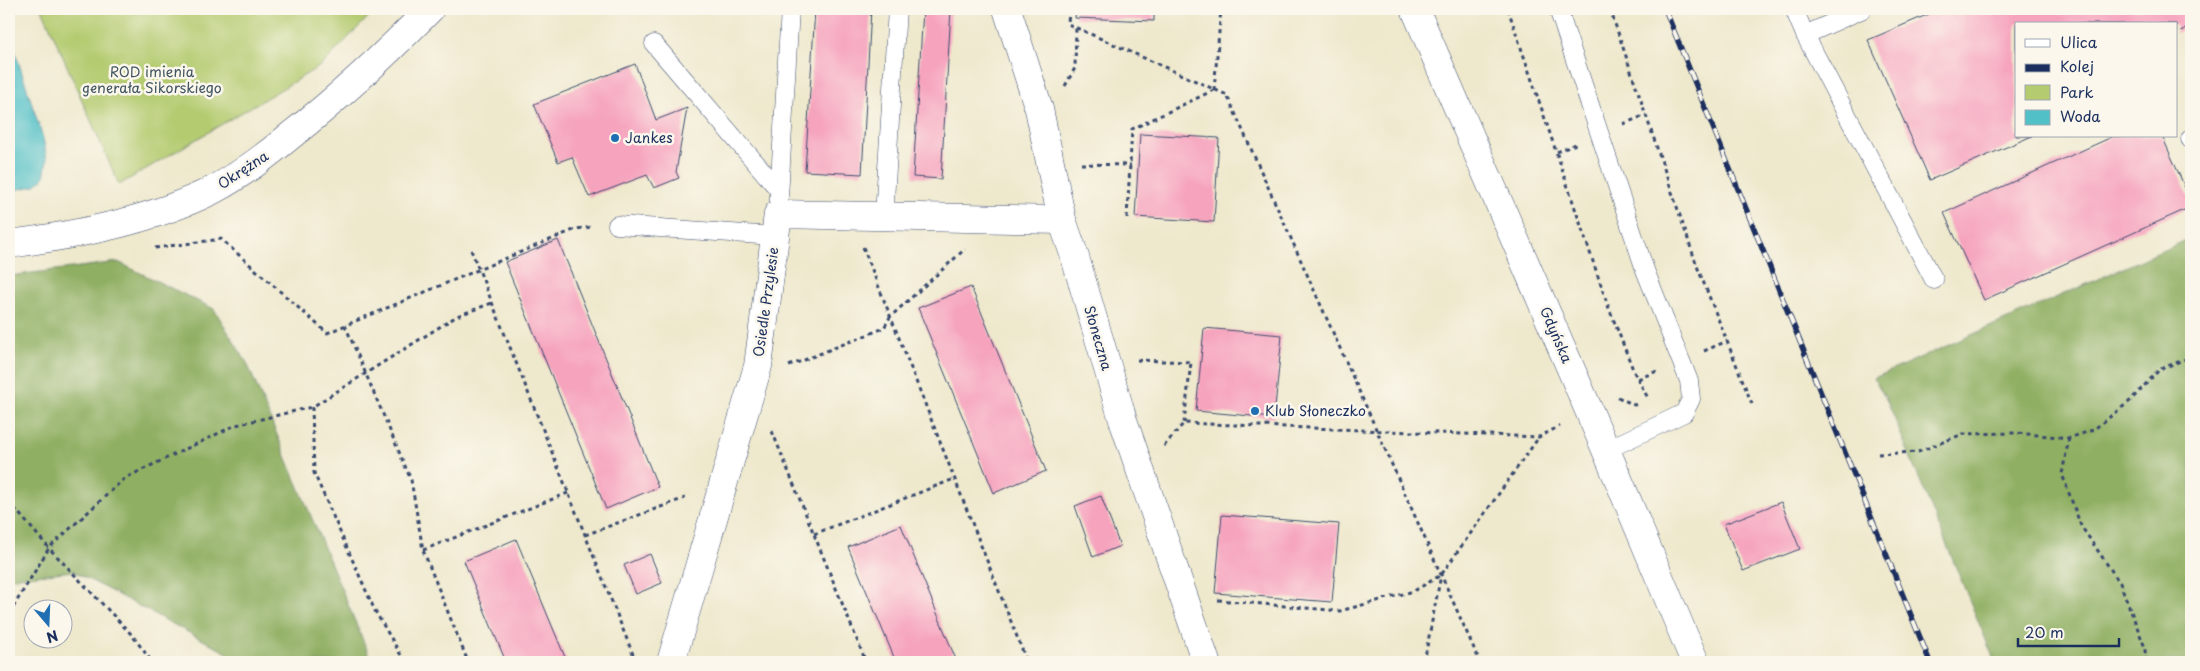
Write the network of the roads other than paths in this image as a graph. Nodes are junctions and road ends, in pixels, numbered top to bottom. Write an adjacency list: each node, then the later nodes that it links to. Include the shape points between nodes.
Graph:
1 (430, 9): 15 (street, Okrężna, via 331,104 249,168 213,190 170,208 104,227)
2 (790, 9): 11 (lane)
3 (897, 9): 12 (lane)
4 (1007, 9): 13 (street, Słoneczna, via 1040,109)
5 (1415, 9): 17 (street, Gdyńska)
6 (1558, 9): 17 (lane, via 1645,270 1689,381 1691,399 1684,413)
7 (1794, 9): 9 (lane)
8 (1863, 9): 9 (lane)
9 (1805, 35): 16 (lane)
10 (654, 44): 11 (lane)
11 (777, 213): 12 (street); 14 (lane); 18 (street, Osiedle Przylesie, via 758,366)
12 (872, 215): 13 (street)
13 (1062, 220): 19 (street, Słoneczna, via 1123,420)
14 (616, 225)
15 (9, 244)
16 (1934, 280)
17 (1606, 450): 20 (street, Gdyńska)
18 (671, 662)
19 (1206, 662)
20 (1695, 662)

